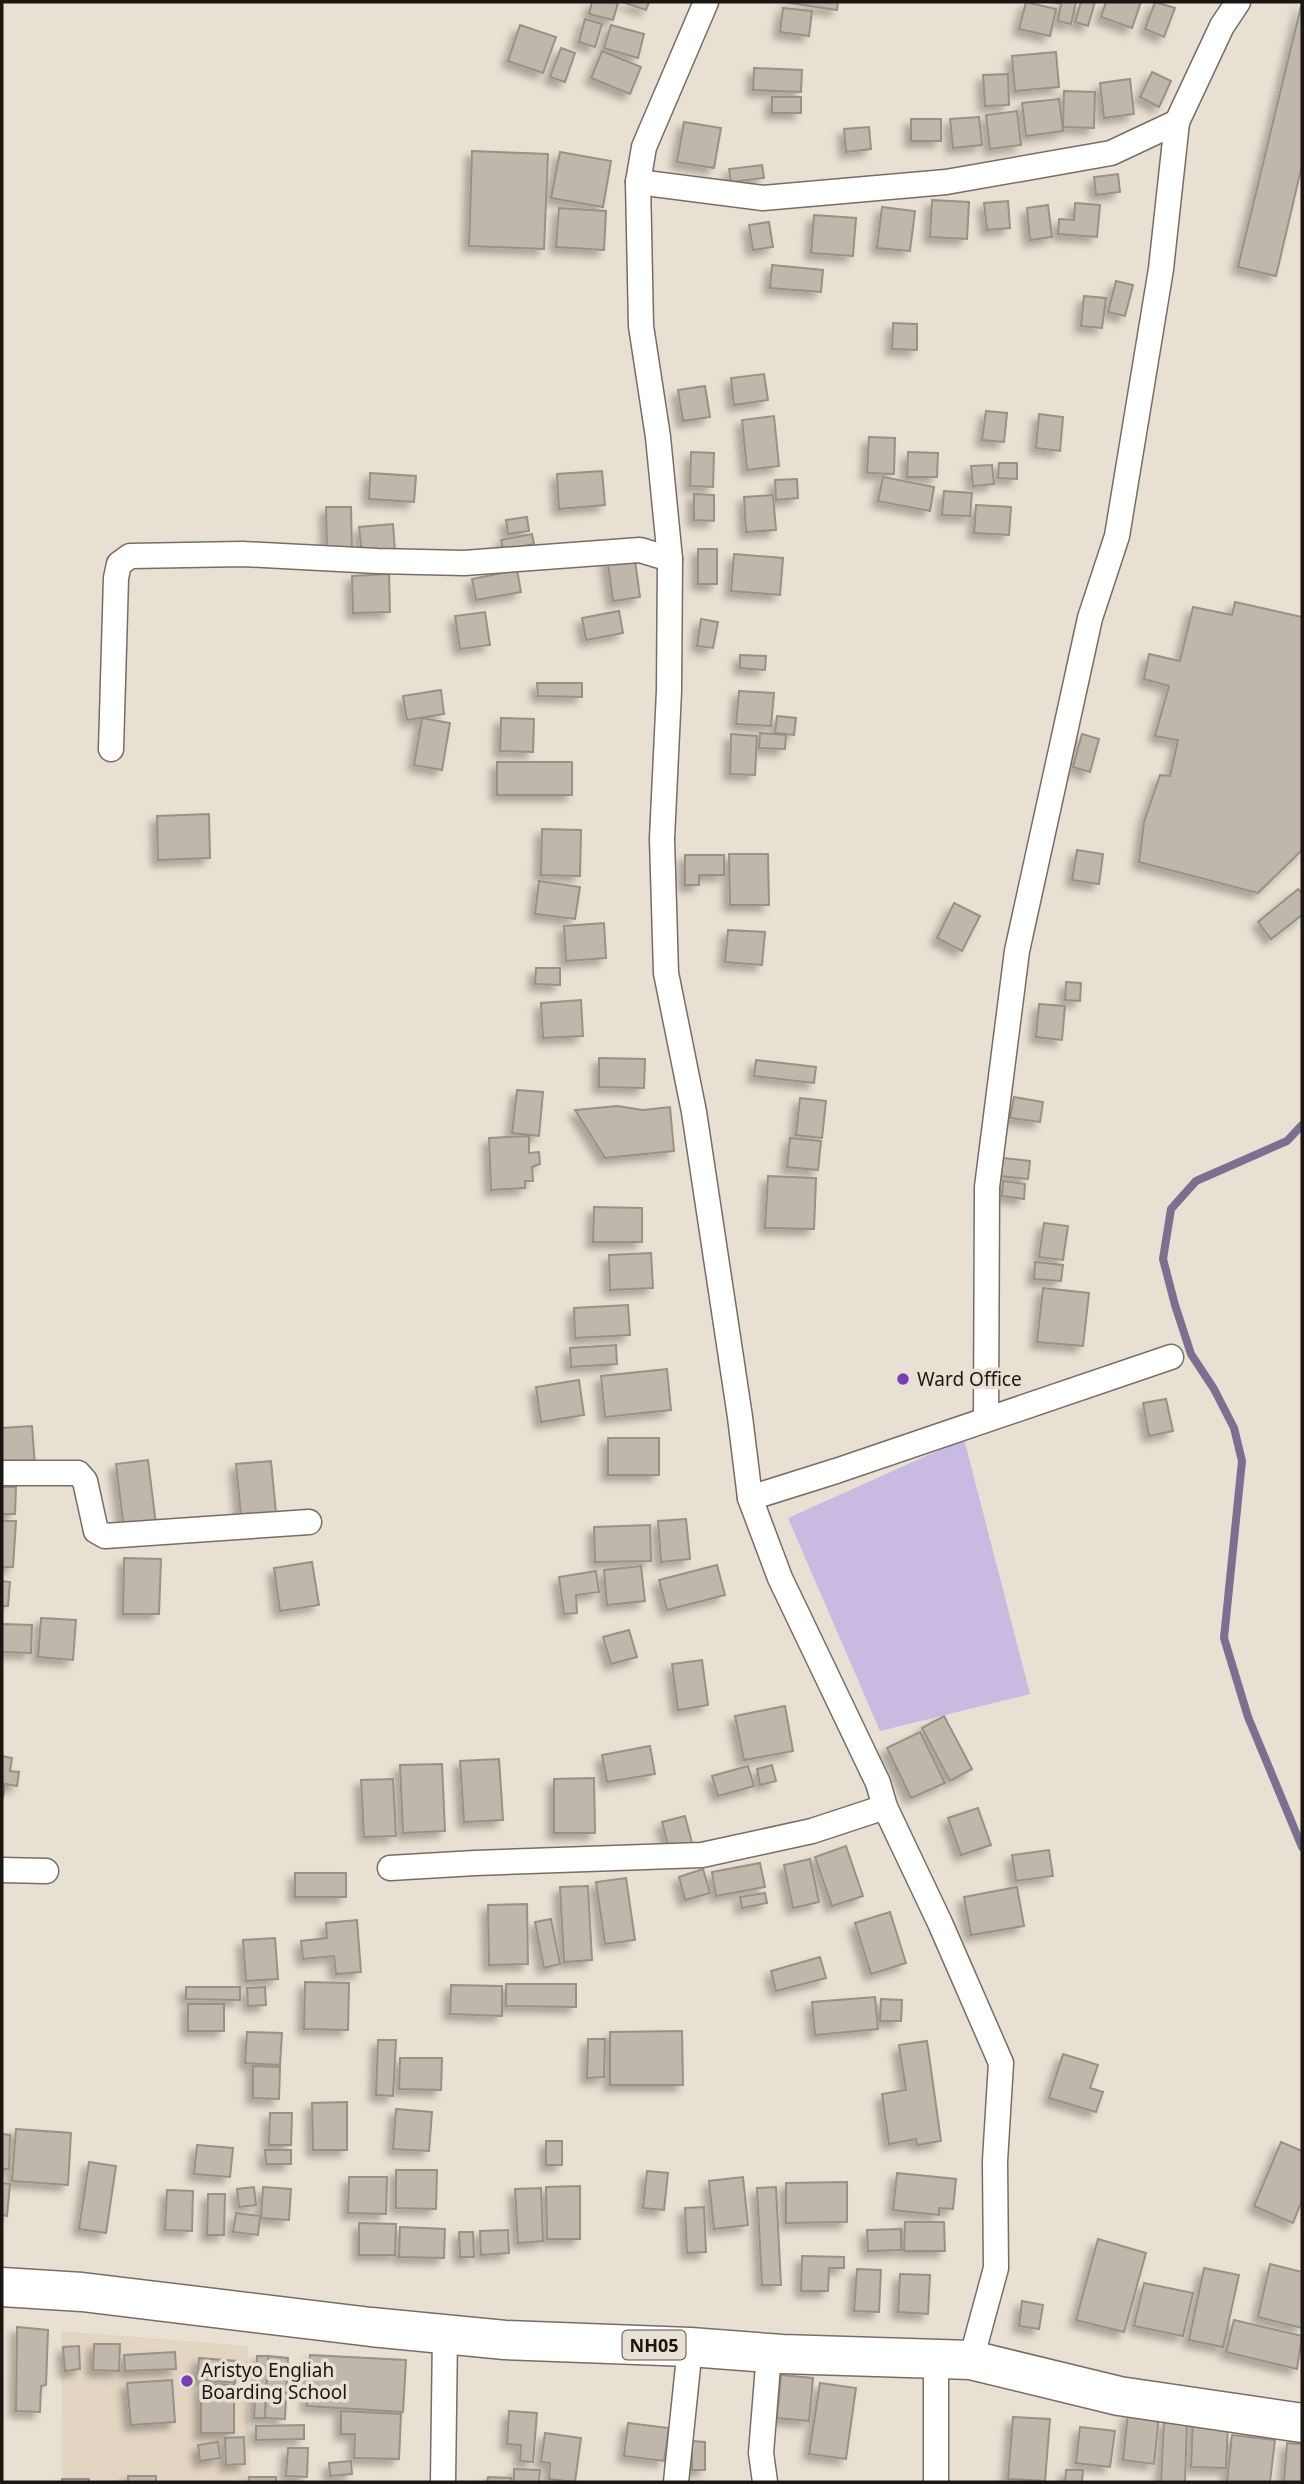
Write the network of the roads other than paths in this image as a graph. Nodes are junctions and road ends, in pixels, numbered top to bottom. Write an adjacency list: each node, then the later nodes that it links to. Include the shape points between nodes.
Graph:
1 (706, 2): 4 (street, via 644,146)
2 (1238, 2): 3 (street)
3 (1177, 122): 4 (street, via 1111,153 946,182 763,198); 8 (street, via 1161,269 1117,536 1090,618 1015,963 986,1187)
4 (638, 182): 5 (street, via 640,326)
5 (670, 559): 6 (street, via 640,550 464,563 243,554 130,556 119,564 116,578); 10 (street, via 662,839 667,973 694,1112)
6 (111, 749)
7 (1171, 1357): 8 (street)
8 (986, 1419): 10 (street)
9 (2, 1474): 11 (street, via 78,1473 85,1481 96,1531 105,1536)
10 (750, 1498): 12 (street, via 780,1578 878,1783)
11 (309, 1522)
12 (885, 1807): 13 (street, via 812,1831 702,1855); 20 (street, via 1001,2063 996,2268)
13 (390, 1868)
14 (2, 1870): 15 (street)
15 (46, 1871)
16 (2, 2287): 17 (main road, NH05)
17 (445, 2334): 18 (main road, NH05); 22 (street)
18 (690, 2347): 19 (main road, NH05); 23 (street)
19 (769, 2353): 20 (main road, NH05); 24 (street, via 761,2453)
20 (953, 2359): 21 (main road, NH05, via 1119,2396); 25 (street)
21 (1302, 2423)
22 (443, 2482)
23 (676, 2482)
24 (765, 2482)
25 (936, 2482)

